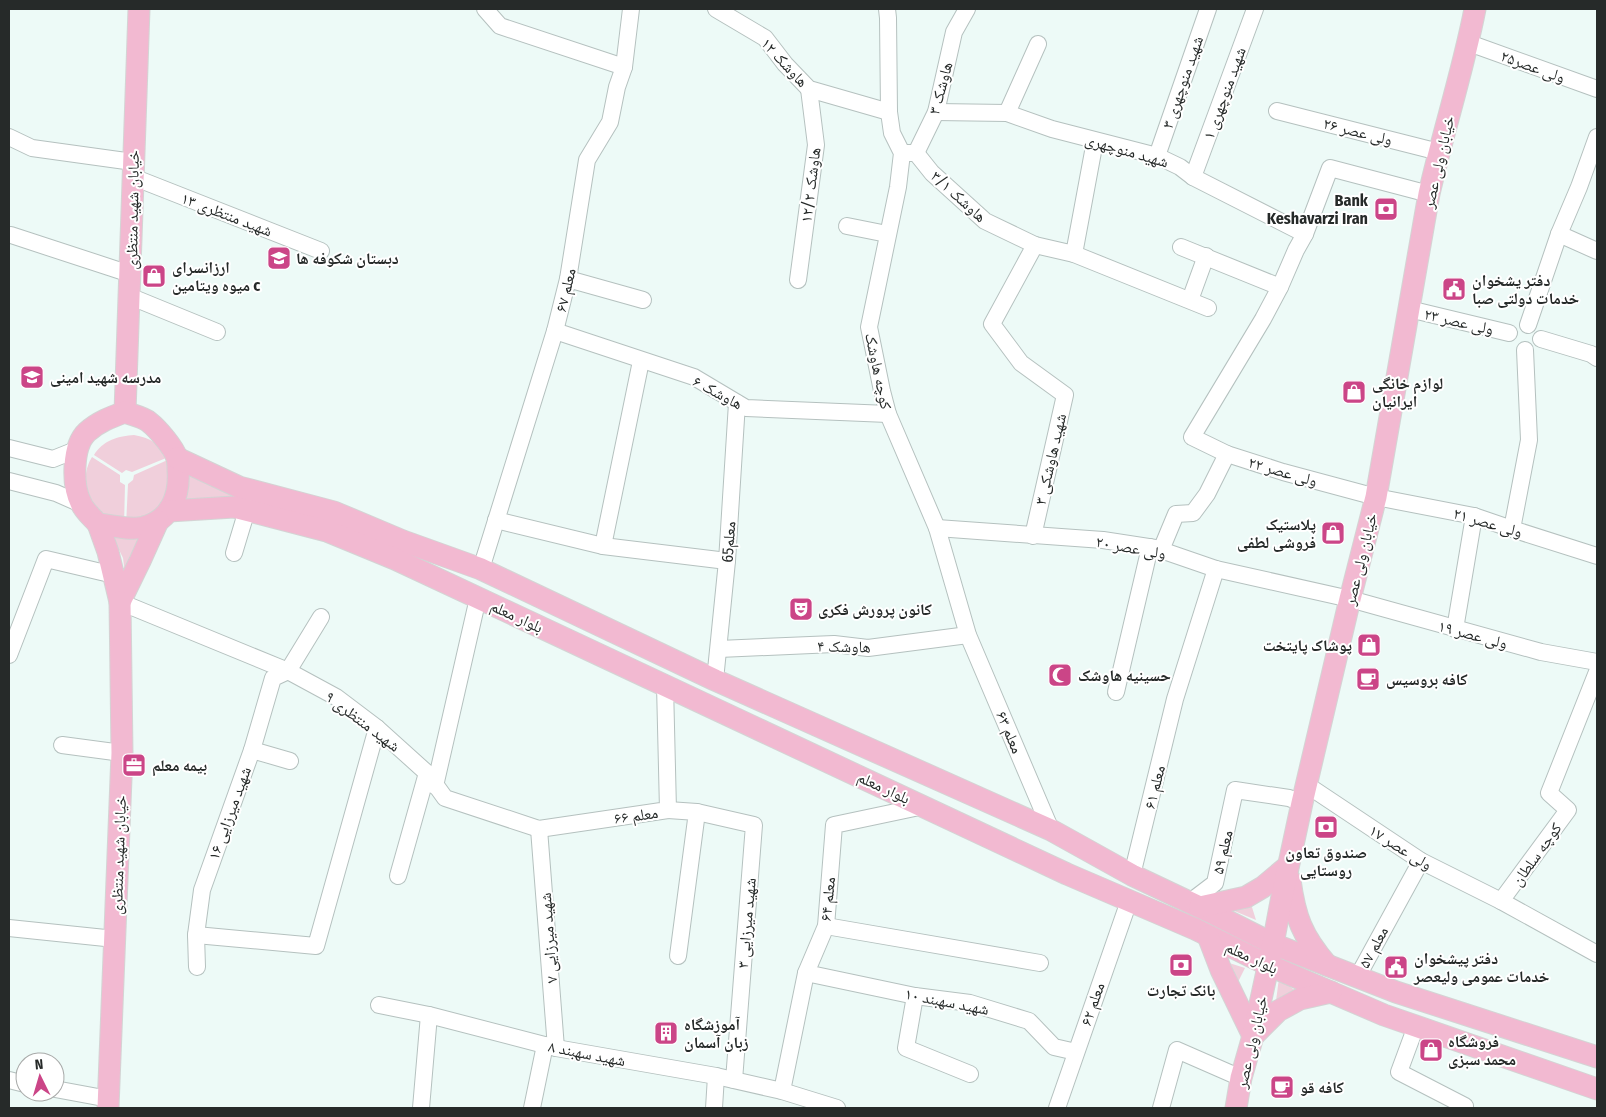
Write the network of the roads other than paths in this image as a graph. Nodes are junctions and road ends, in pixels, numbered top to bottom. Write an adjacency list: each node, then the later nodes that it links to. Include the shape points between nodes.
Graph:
1 (140, 9): 27 (main road, خیابان شهید منتظری)
2 (485, 9): 12 (street, via 500,26)
3 (631, 9): 12 (street, معلم ۶۷)
4 (716, 9): 13 (street, هاوشک ۱۲, via 765,38)
5 (887, 9): 16 (street)
6 (967, 9): 17 (street, هاوشک ۳, via 954,32)
7 (1208, 9): 26 (street, شهید منوچهری ۳)
8 (1255, 9): 28 (street, شهید منوچهری ۱)
9 (1475, 9): 10 (main road, خیابان ولی عصر)
10 (1469, 43): 14 (street, ولی عصر۲۵); 24 (main road, خیابان ولی عصر)
11 (1038, 44): 18 (street)
12 (624, 67): 42 (street, معلم ۶۷, via 610,122 587,160)
13 (809, 89): 16 (street, هاوشک ۱۲); 43 (street, هاوشک ۱۲/۲, via 816,145)
14 (1597, 89)
15 (1277, 111): 24 (street, ولی عصر ۲۶)
16 (888, 112): 25 (street, via 892,133)
17 (936, 112): 18 (street, شهید منوچهری); 25 (street, هاوشک ۳)
18 (1007, 112): 21 (street, شهید منوچهری)
19 (1597, 136): 33 (street)
20 (9, 137): 23 (street)
21 (1095, 141): 26 (street, شهید منوچهری); 39 (street)
22 (9, 145): 23 (street, شهید منتظری ۱۳)
23 (32, 148): 27 (street, شهید منتظری ۱۳)
24 (1439, 152): 29 (main road, خیابان ولی عصر)
25 (909, 153): 31 (street, کوچه هاوشک); 35 (street, هاوشک ۳/۱, via 985,221)
26 (1156, 156): 28 (street, شهید منوچهری)
27 (133, 170): 37 (street, شهید منتظری ۱۳); 41 (main road, خیابان شهید منتظری)
28 (1193, 177): 32 (street, شهید منوچهری)
29 (1429, 194): 32 (street, via 1330,168); 49 (main road, خیابان ولی عصر)
30 (847, 226): 31 (street)
31 (887, 234): 60 (street, کوچه هاوشک, via 869,327)
32 (1305, 234): 44 (street)
33 (1559, 234): 38 (street); 50 (street)
34 (11, 236): 41 (street)
35 (1035, 245): 39 (street, هاوشک ۳/۱); 75 (street, شهید هاوشکی ۳, via 992,324 1021,362 1065,396)
36 (1181, 247): 40 (street)
37 (321, 251)
38 (1597, 251)
39 (1074, 254): 47 (street, هاوشک ۳/۱)
40 (1206, 256): 44 (street); 47 (street)
41 (130, 274): 45 (main road, خیابان شهید منتظری)
42 (568, 279): 46 (street); 51 (street, معلم ۶۷)
43 (798, 280)
44 (1280, 287): 63 (street, ولی عصر ۲۲, via 1192,437)
45 (129, 296): 52 (street); 59 (main road, خیابان شهید منتظری)
46 (643, 300)
47 (1190, 300): 48 (street, هاوشک ۳/۱)
48 (1208, 308)
49 (1409, 309): 53 (street, ولی عصر ۲۳); 66 (main road, خیابان ولی عصر)
50 (1528, 325)
51 (555, 331): 57 (street, هاوشک ۶); 71 (street, معلم ۶۷)
52 (217, 332)
53 (1509, 333)
54 (1541, 338): 56 (street)
55 (1525, 350): 74 (street, via 1529,440)
56 (1597, 358)
57 (641, 361): 58 (street, هاوشک ۶, via 694,377); 76 (street)
58 (737, 403): 60 (street, هاوشک ۶, via 746,408); 80 (street, معلم65)
59 (125, 412): 62 (main road, via 103,421 85,434); 64 (main road, via 148,421)
60 (888, 414): 73 (street, کوچه هاوشک)
61 (9, 448): 62 (street, via 53,459)
62 (78, 449): 67 (main road, via 74,476)
63 (1227, 454): 66 (street, ولی عصر ۲۲); 77 (street, via 1207,494 1193,513 1176,514)
64 (177, 458): 69 (main road, via 179,483 176,498); 81 (main road, بلوار معلم, via 239,488 334,512)
65 (9, 481): 67 (street, via 56,493)
66 (1376, 496): 70 (street, ولی عصر ۲۱); 85 (main road, خیابان ولی عصر)
67 (81, 504): 72 (main road)
68 (247, 510): 69 (main road, بلوار معلم, via 234,507); 78 (street); 84 (main road, بلوار معلم, via 327,531)
69 (163, 516): 72 (main road, via 144,527); 86 (main road)
70 (1474, 516): 74 (street, ولی عصر ۲۱); 88 (street)
71 (496, 520): 76 (street); 81 (street, معلم ۶۷)
72 (98, 524): 83 (main road)
73 (937, 528): 75 (street, ولی عصر ۲۰); 89 (street, کوچه هاوشک)
74 (1512, 529): 79 (street, ولی عصر ۲۱)
75 (1033, 536): 77 (street, ولی عصر ۲۰, via 1103,540)
76 (603, 546): 80 (street)
77 (1155, 548): 82 (street, ولی عصر ۲۰); 97 (street)
78 (234, 554)
79 (1597, 556)
80 (727, 561): 90 (street, معلم65)
81 (481, 569): 95 (main road, بلوار معلم)
82 (1216, 569): 85 (street, ولی عصر ۲۰); 113 (street, معلم ۶۱, via 1175,699)
83 (114, 576): 86 (main road); 91 (street, via 46,559)
84 (478, 598): 96 (main road, بلوار معلم); 103 (street)
85 (1350, 599): 88 (street, ولی عصر ۱۹); 105 (main road, خیابان ولی عصر)
86 (120, 602): 93 (street, شهید منتظری ۹); 101 (main road, خیابان شهید منتظری)
87 (321, 617): 93 (street, شهید میرزایی ۱۶)
88 (1455, 629): 92 (street, ولی عصر ۱۹, via 1541,652)
89 (968, 635): 90 (street, هاوشک ۴, via 868,648 834,644); 110 (street, معلم ۶۳)
90 (719, 649): 95 (street, معلم65)
91 (9, 655)
92 (1597, 662)
93 (288, 670): 98 (street, شهید منتظری ۹, via 336,697); 100 (street, شهید میرزایی ۱۶, via 274,678)
94 (1597, 672): 116 (street, کوچه سلطان, via 1549,793 1568,810)
95 (715, 680): 110 (main road, بلوار معلم)
96 (665, 685): 106 (main road, بلوار معلم); 107 (street, معلم ۶۶)
97 (1116, 692)
98 (377, 728): 103 (street, شهید منتظری ۹); 121 (street, via 316,946)
99 (62, 745): 101 (street)
100 (252, 750): 102 (street); 121 (street, شهید میرزایی ۱۶, via 202,890)
101 (122, 753): 122 (main road, خیابان شهید منتظری)
102 (290, 762)
103 (431, 779): 109 (street, شهید منتظری ۹, via 445,798); 114 (street)
104 (1236, 790): 105 (street, ولی عصر ۱۷, via 1289,798); 117 (street, معلم ۵۹, via 1215,883)
105 (1305, 794): 111 (street, ولی عصر ۱۷); 112 (main road, خیابان ولی عصر)
106 (924, 806): 115 (main road, بلوار معلم); 118 (street, معلم ۶۴, via 834,825)
107 (668, 810): 108 (street); 109 (street, معلم ۶۶)
108 (697, 812): 125 (street); 146 (street, شهید میرزایی ۳, via 754,825)
109 (539, 829): 140 (street, شهید میرزایی ۷)
110 (1051, 830): 113 (main road, بلوار معلم)
111 (1420, 861): 116 (street, ولی عصر ۱۷); 131 (street, معلم ۵۷)
112 (1288, 868): 117 (main road, via 1246,897); 123 (main road, خیابان ولی عصر); 128 (main road, via 1301,929)
113 (1132, 875): 117 (main road, بلوار معلم)
114 (398, 876)
115 (1129, 901): 120 (main road, بلوار معلم); 141 (street, معلم ۶۲)
116 (1501, 901): 124 (street, ولی عصر ۱۷)
117 (1200, 907): 120 (main road, via 1211,924); 123 (main road, بلوار معلم)
118 (826, 926): 126 (street); 130 (street, معلم ۶۴)
119 (9, 928): 122 (street)
120 (1205, 934): 127 (main road, بلوار معلم); 139 (main road)
121 (196, 935): 129 (street, شهید میرزایی ۱۶)
122 (115, 939): 150 (main road, خیابان شهید منتظری)
123 (1273, 944): 127 (main road, خیابان ولی عصر); 128 (main road, بلوار معلم)
124 (1597, 954)
125 (678, 956)
126 (1040, 963)
127 (1268, 965): 132 (main road, بلوار معلم); 139 (main road, خیابان ولی عصر)
128 (1328, 965): 131 (main road, بلوار معلم)
129 (197, 967)
130 (806, 973): 134 (street, شهید سهبند ۱۰); 148 (street, معلم ۶۴)
131 (1358, 976): 133 (main road, بلوار معلم)
132 (1331, 992): 137 (main road, بلوار معلم); 139 (main road, via 1300,999 1278,1011)
133 (1396, 992): 137 (main road, via 1383,1000); 142 (main road, بلوار معلم)
134 (915, 996): 141 (street, شهید سهبند ۱۰, via 970,1003 1029,1021 1054,1047); 143 (street, via 906,1048)
135 (379, 1004): 136 (street, شهید سهبند ۸)
136 (429, 1015): 140 (street, شهید سهبند ۸); 152 (street)
137 (1384, 1015): 138 (main road, بلوار معلم)
138 (1416, 1026): 147 (main road, بلوار معلم); 151 (street, via 1399,1072)
139 (1253, 1036): 145 (main road, خیابان ولی عصر)
140 (551, 1046): 144 (street, شهید سهبند ۸); 153 (street, شهید میرزایی ۷)
141 (1076, 1052): 156 (street, معلم ۶۲)
142 (1597, 1057)
143 (970, 1074)
144 (716, 1076): 146 (street, شهید سهبند ۸); 154 (street)
145 (1241, 1078): 157 (street, via 1177,1050); 158 (main road, خیابان ولی عصر)
146 (734, 1080): 148 (street, شهید سهبند ۸)
147 (1597, 1089)
148 (782, 1091): 155 (street, شهید سهبند ۸)
149 (65, 1092): 150 (street)
150 (109, 1104)
151 (1466, 1106)
152 (421, 1108)
153 (532, 1108)
154 (714, 1108)
155 (837, 1108)
156 (1057, 1108)
157 (1161, 1108)
158 (1236, 1108)

